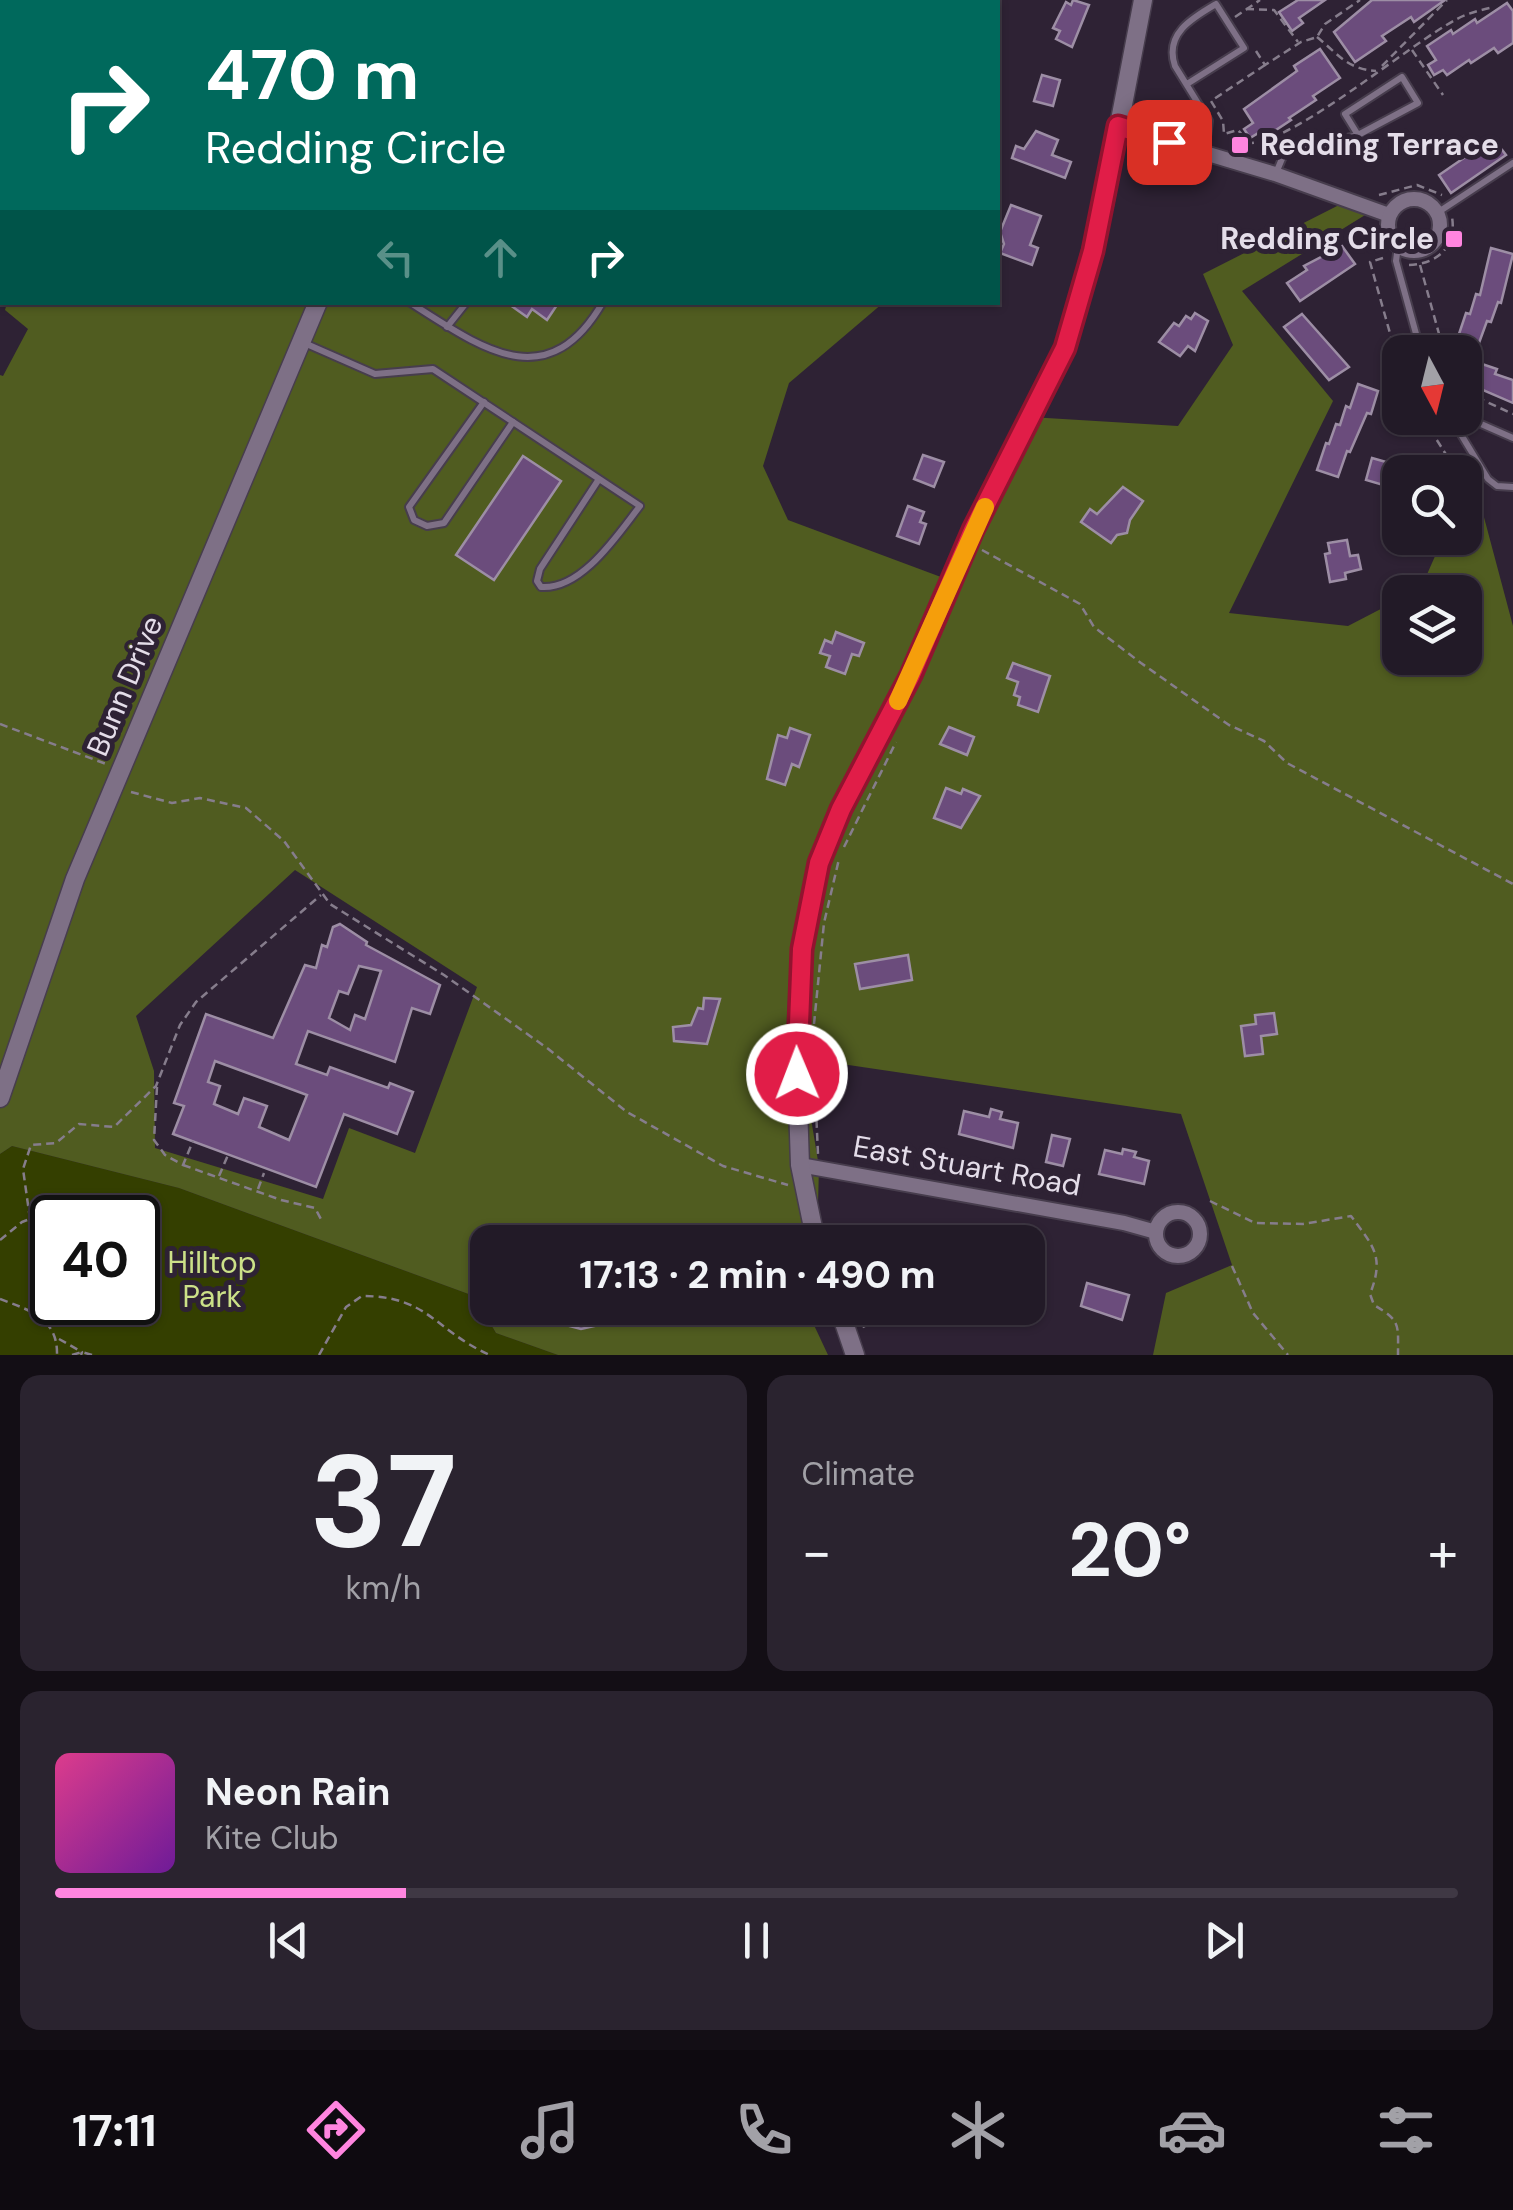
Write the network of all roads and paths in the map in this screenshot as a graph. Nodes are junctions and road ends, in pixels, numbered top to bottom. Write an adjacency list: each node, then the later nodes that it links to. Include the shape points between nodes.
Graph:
1 (1143, 0): 16 (street)
2 (1260, 0): 7 (path)
3 (1360, 0): 8 (path)
4 (1448, 0): 13 (path)
5 (1494, 7): 10 (path, via 1461,17)
6 (1228, 9): 7 (path, via 1234,18)
7 (1246, 9): 9 (path, via 1274,10)
8 (1317, 37): 9 (path); 13 (path, via 1343,63)
9 (1298, 43): 12 (path)
10 (1411, 48): 13 (path); 15 (path)
11 (1255, 49): 12 (path)
12 (1266, 65): 17 (path, via 1211,101)
13 (1378, 71): 17 (path, via 1264,143 1249,143 1238,130)
14 (1186, 84): 14 (lane, via 1173,46 1188,20 1216,4 1244,48); 20 (lane, via 1209,121)
15 (1443, 96)
16 (1118, 126): 20 (street); 61 (street, via 1065,348 819,863 797,996)
17 (1224, 134): 19 (path)
18 (1358, 135): 18 (lane, via 1418,103 1402,77 1346,114); 22 (lane, via 1284,154)
19 (1223, 146)
20 (1204, 153): 22 (street)
21 (1513, 162): 25 (lane)
22 (1275, 174): 26 (street)
23 (1376, 196): 24 (path, via 1417,185)
24 (1444, 196)
25 (1444, 214): 26 (street, via 1408,199); 27 (street, via 1430,245 1413,251); 29 (path, via 1450,240 1440,258)
26 (1389, 215): 27 (street)
27 (1398, 246): 37 (lane)
28 (1383, 258): 36 (path, via 1370,262)
29 (1420, 265): 30 (path); 38 (path)
30 (1407, 266)
31 (317, 305): 39 (street, Bunn Drive)
32 (415, 305): 35 (lane)
33 (465, 305): 35 (lane)
34 (601, 305): 35 (lane, via 570,344 530,358 486,351)
35 (448, 327)
36 (1390, 335)
37 (1416, 335)
38 (1439, 335)
39 (301, 342): 41 (lane, via 375,374 433,368); 52 (street, Bunn Drive)
40 (1482, 400): 42 (path)
41 (484, 402): 43 (lane); 43 (lane, via 409,507 414,520 444,523)
42 (1513, 414)
43 (514, 422): 47 (lane)
44 (1482, 424): 46 (lane)
45 (1461, 435): 48 (lane, via 1488,479)
46 (1513, 438)
47 (599, 478): 47 (lane, via 640,506 597,561 554,588 542,587 540,570)
48 (1513, 487)
49 (980, 549): 54 (path, via 1080,604 1094,628 1229,726 1264,740 1287,763)
50 (0, 724): 52 (path)
51 (902, 729): 61 (path, via 841,852 824,922)
52 (119, 768): 57 (street, Bunn Drive)
53 (125, 791): 55 (path, via 172,803 200,798 246,808 284,842)
54 (1513, 884)
55 (322, 894): 56 (path, via 196,1002); 64 (path, via 444,974 627,1112 723,1166)
56 (156, 1086): 60 (path, via 154,1140); 68 (path, via 114,1127 79,1124 56,1142 31,1144 23,1169)
57 (0, 1098)
58 (193, 1142): 60 (path)
59 (228, 1155): 63 (path)
60 (183, 1165): 63 (path)
61 (810, 1166): 70 (street); 72 (street, East Stuart Road)
62 (264, 1173): 65 (path)
63 (218, 1178): 65 (path)
64 (792, 1184)
65 (258, 1190): 69 (path, via 314,1208)
66 (1210, 1201): 86 (path, via 1255,1222 1351,1216 1378,1253 1370,1294 1374,1305 1394,1315)
67 (825, 1210): 71 (path)
68 (30, 1219): 73 (path)
69 (322, 1221)
70 (815, 1225)
71 (830, 1225)
72 (1156, 1232)
73 (1, 1239)
74 (1232, 1266): 85 (path, via 1253,1313)
75 (0, 1298): 77 (path, via 40,1314)
76 (845, 1325): 84 (street)
77 (58, 1338): 78 (path); 79 (path)
78 (82, 1353): 80 (path); 81 (path)
79 (58, 1355)
80 (72, 1355)
81 (92, 1355)
82 (319, 1355): 83 (path, via 346,1307 362,1296 413,1302 464,1344)
83 (490, 1355)
84 (855, 1355)
85 (1288, 1355)
86 (1398, 1355)

